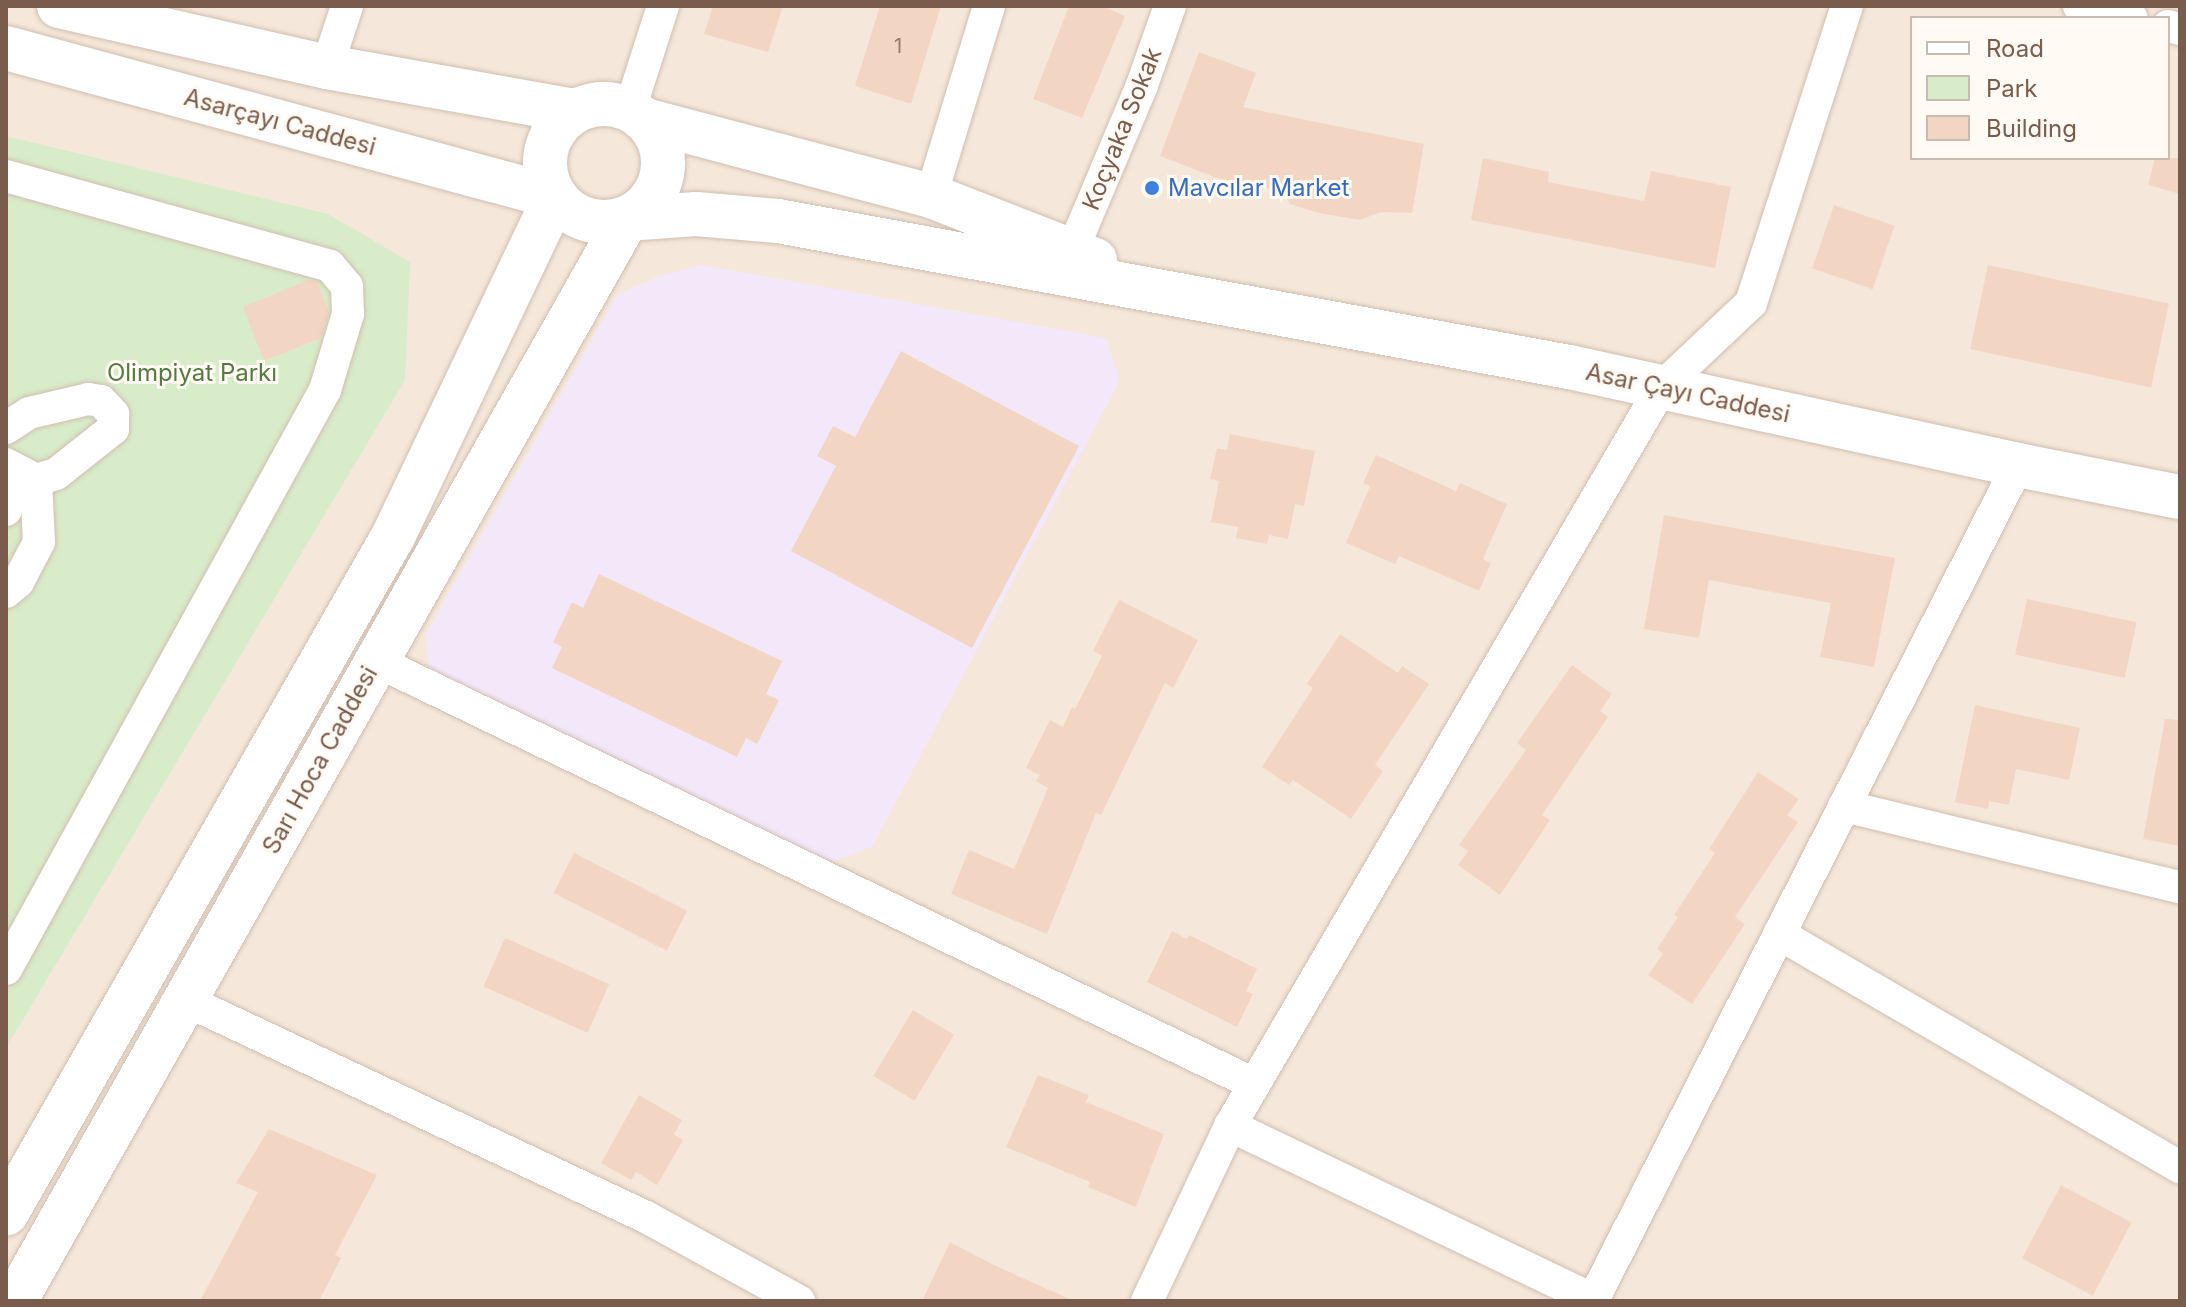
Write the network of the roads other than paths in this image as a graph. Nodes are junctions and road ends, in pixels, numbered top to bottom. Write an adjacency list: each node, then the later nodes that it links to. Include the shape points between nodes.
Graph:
1 (59, 6): 10 (street)
2 (347, 6): 10 (street)
3 (663, 6): 12 (street)
4 (989, 6): 14 (street)
5 (1170, 6): 17 (street, Koçyaka Sokak)
6 (1847, 6): 19 (street, via 1751,303)
7 (2079, 6): 8 (street)
8 (2123, 16)
9 (6, 48): 15 (street, Asarçayı Caddesi)
10 (327, 67): 11 (street)
11 (574, 111): 12 (street, via 612,103); 15 (street, via 552,134 546,150)
12 (638, 115): 14 (street); 16 (street, via 658,136 663,174 644,208)
13 (6, 176): 31 (street, via 330,266 347,286 348,314 325,390)
14 (931, 196): 17 (street)
15 (555, 197): 16 (street, via 587,221); 36 (street, Sarı Hoca Caddesi, via 392,538)
16 (627, 219): 18 (street, via 696,214 778,221); 27 (street, Sarı Hoca Caddesi)
17 (1072, 251): 18 (street)
18 (1194, 298): 19 (street, Asar Çayı Caddesi)
19 (1661, 388): 22 (street, Asar Çayı Caddesi); 33 (street)
20 (8, 422): 23 (street, via 88,399 101,401 113,414 113,429 56,474)
21 (6, 464): 23 (street)
22 (2018, 465): 24 (street, Asar Çayı Caddesi); 28 (street)
23 (21, 480): 25 (street); 26 (street, via 39,542 18,582)
24 (2180, 497)
25 (6, 510)
26 (6, 592)
27 (376, 661): 32 (street, Sarı Hoca Caddesi); 33 (street)
28 (1844, 806): 29 (street); 30 (street)
29 (2180, 887)
30 (1779, 934): 35 (street); 37 (street)
31 (6, 969)
32 (185, 1000): 38 (street, Sarı Hoca Caddesi); 39 (street, via 646,1217)
33 (1254, 1084): 34 (street)
34 (1230, 1126): 37 (street); 40 (street)
35 (2180, 1167)
36 (6, 1214)
37 (1595, 1300)
38 (15, 1301)
39 (799, 1301)
40 (1147, 1301)

